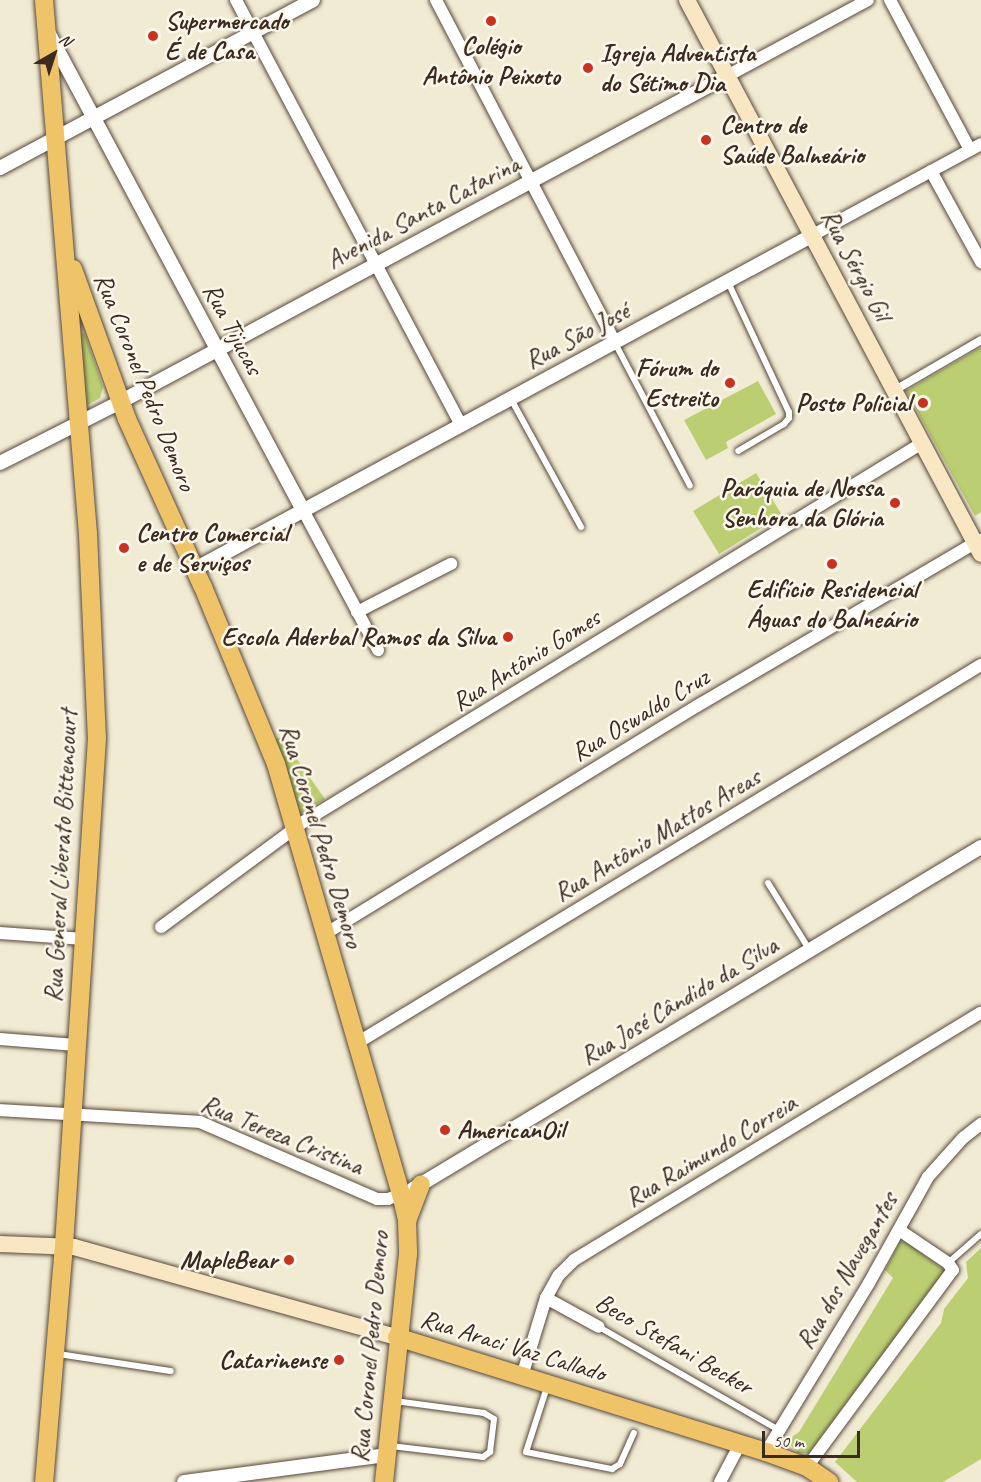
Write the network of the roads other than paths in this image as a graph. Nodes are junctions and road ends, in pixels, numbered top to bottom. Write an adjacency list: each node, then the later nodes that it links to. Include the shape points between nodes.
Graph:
1 (44, 0): 8 (main road)
2 (236, 0): 9 (street)
3 (314, 0): 9 (street)
4 (436, 0): 16 (street)
5 (687, 0): 10 (main road, Rua Sérgio Gil)
6 (868, 0): 10 (street, Avenida Santa Catarina)
7 (890, 0): 13 (street)
8 (46, 30): 11 (street, Rua Tijucas); 12 (main road)
9 (253, 33): 11 (street); 20 (street)
10 (727, 76): 16 (street, Avenida Santa Catarina); 18 (main road, Rua Sérgio Gil)
11 (94, 118): 12 (street); 24 (street, Rua Tijucas)
12 (55, 139): 14 (street); 17 (main road)
13 (976, 147): 15 (street, Rua São José)
14 (0, 168)
15 (931, 171): 18 (street, Rua São José); 19 (street)
16 (531, 181): 20 (street, Avenida Santa Catarina); 23 (street)
17 (63, 232): 27 (main road, Rua Coronel Pedro Demoro); 28 (main road, Rua General Liberato Bittencourt)
18 (811, 236): 21 (street, Rua São José); 30 (main road, Rua Sérgio Gil)
19 (981, 262)
20 (376, 264): 24 (street, Avenida Santa Catarina); 29 (street)
21 (727, 282): 23 (street, Rua São José); 31 (lane, via 789,412 784,424)
22 (981, 340): 25 (street)
23 (615, 342): 26 (street, Rua São José); 33 (lane)
24 (217, 350): 27 (street, Avenida Santa Catarina); 34 (street, Rua Tijucas)
25 (902, 386)
26 (511, 398): 29 (street, Rua São José); 35 (lane)
27 (120, 402): 28 (street, Avenida Santa Catarina); 38 (main road, Rua Coronel Pedro Demoro)
28 (77, 424): 32 (street, Avenida Santa Catarina); 48 (main road, Rua General Liberato Bittencourt, via 88,534 97,738)
29 (461, 425): 34 (street, Rua São José)
30 (922, 443): 36 (main road, Rua Sérgio Gil); 42 (street, Rua Antônio Gomes)
31 (738, 451)
32 (0, 463)
33 (690, 486)
34 (303, 510): 38 (street, Rua São José); 39 (street, Rua Tijucas)
35 (581, 527)
36 (979, 545): 47 (street, Rua Oswaldo Cruz, via 697,706)
37 (451, 564): 39 (street)
38 (195, 569): 42 (main road, Rua Coronel Pedro Demoro, via 266,737)
39 (357, 612): 40 (street, Rua Tijucas)
40 (378, 650)
41 (981, 665): 52 (street, Rua Antônio Mattos Areas)
42 (295, 829): 45 (street, Rua Antônio Gomes); 47 (main road, Rua Coronel Pedro Demoro)
43 (981, 847): 49 (street, Rua José Cândido da Silva)
44 (768, 883): 49 (lane)
45 (161, 927)
46 (0, 933): 48 (street)
47 (325, 934): 52 (main road, Rua Coronel Pedro Demoro)
48 (84, 939): 53 (main road, Rua General Liberato Bittencourt)
49 (810, 950): 57 (street, Rua José Cândido da Silva)
50 (981, 1013): 65 (street, Rua Raimundo Correia, via 574,1260 559,1275)
51 (0, 1039): 53 (street)
52 (357, 1043): 58 (main road, Rua Coronel Pedro Demoro)
53 (76, 1045): 55 (main road, Rua General Liberato Bittencourt)
54 (0, 1110): 55 (street, Rua Tereza Cristina)
55 (71, 1114): 58 (street, Rua Tereza Cristina, via 200,1122 377,1198); 63 (main road, Rua General Liberato Bittencourt)
56 (981, 1124): 60 (street, Rua dos Navegantes, via 928,1177)
57 (421, 1185): 58 (street, Rua José Cândido da Silva); 59 (main road)
58 (400, 1194): 59 (main road, Rua Coronel Pedro Demoro)
59 (407, 1221): 67 (main road, Rua Coronel Pedro Demoro, via 408,1254)
60 (899, 1230): 64 (street); 73 (street, Rua dos Navegantes)
61 (981, 1234): 64 (lane)
62 (0, 1244): 63 (main road, Rua Araci Vaz Callado)
63 (64, 1245): 67 (main road, Rua Araci Vaz Callado); 68 (main road, Rua General Liberato Bittencourt)
64 (948, 1263): 78 (street, via 953,1270 950,1276)
65 (546, 1298): 66 (street, Beco Stefani Becker); 70 (street, Rua Raimundo Correia)
66 (600, 1327): 73 (lane, Beco Stefani Becker)
67 (397, 1336): 70 (main road, Rua Araci Vaz Callado); 72 (main road, Rua Coronel Pedro Demoro)
68 (55, 1354): 69 (lane); 80 (main road, Rua General Liberato Bittencourt)
69 (171, 1371)
70 (522, 1376): 71 (main road, Rua Araci Vaz Callado)
71 (548, 1384): 74 (lane, via 526,1452 612,1469 620,1464); 75 (main road, Rua Araci Vaz Callado)
72 (392, 1400): 76 (main road, Rua Coronel Pedro Demoro); 76 (lane, via 484,1413 494,1419 490,1452 483,1457)
73 (779, 1430): 77 (street, Rua dos Navegantes)
74 (634, 1433)
75 (740, 1444): 77 (main road, Rua Araci Vaz Callado); 83 (street)
76 (387, 1451): 81 (street); 82 (main road, Rua Coronel Pedro Demoro)
77 (766, 1452): 78 (main road, Rua Araci Vaz Callado)
78 (807, 1467): 79 (main road, Rua Araci Vaz Callado)
79 (826, 1481)
80 (44, 1482)
81 (184, 1482)
82 (384, 1482)
83 (720, 1482)

